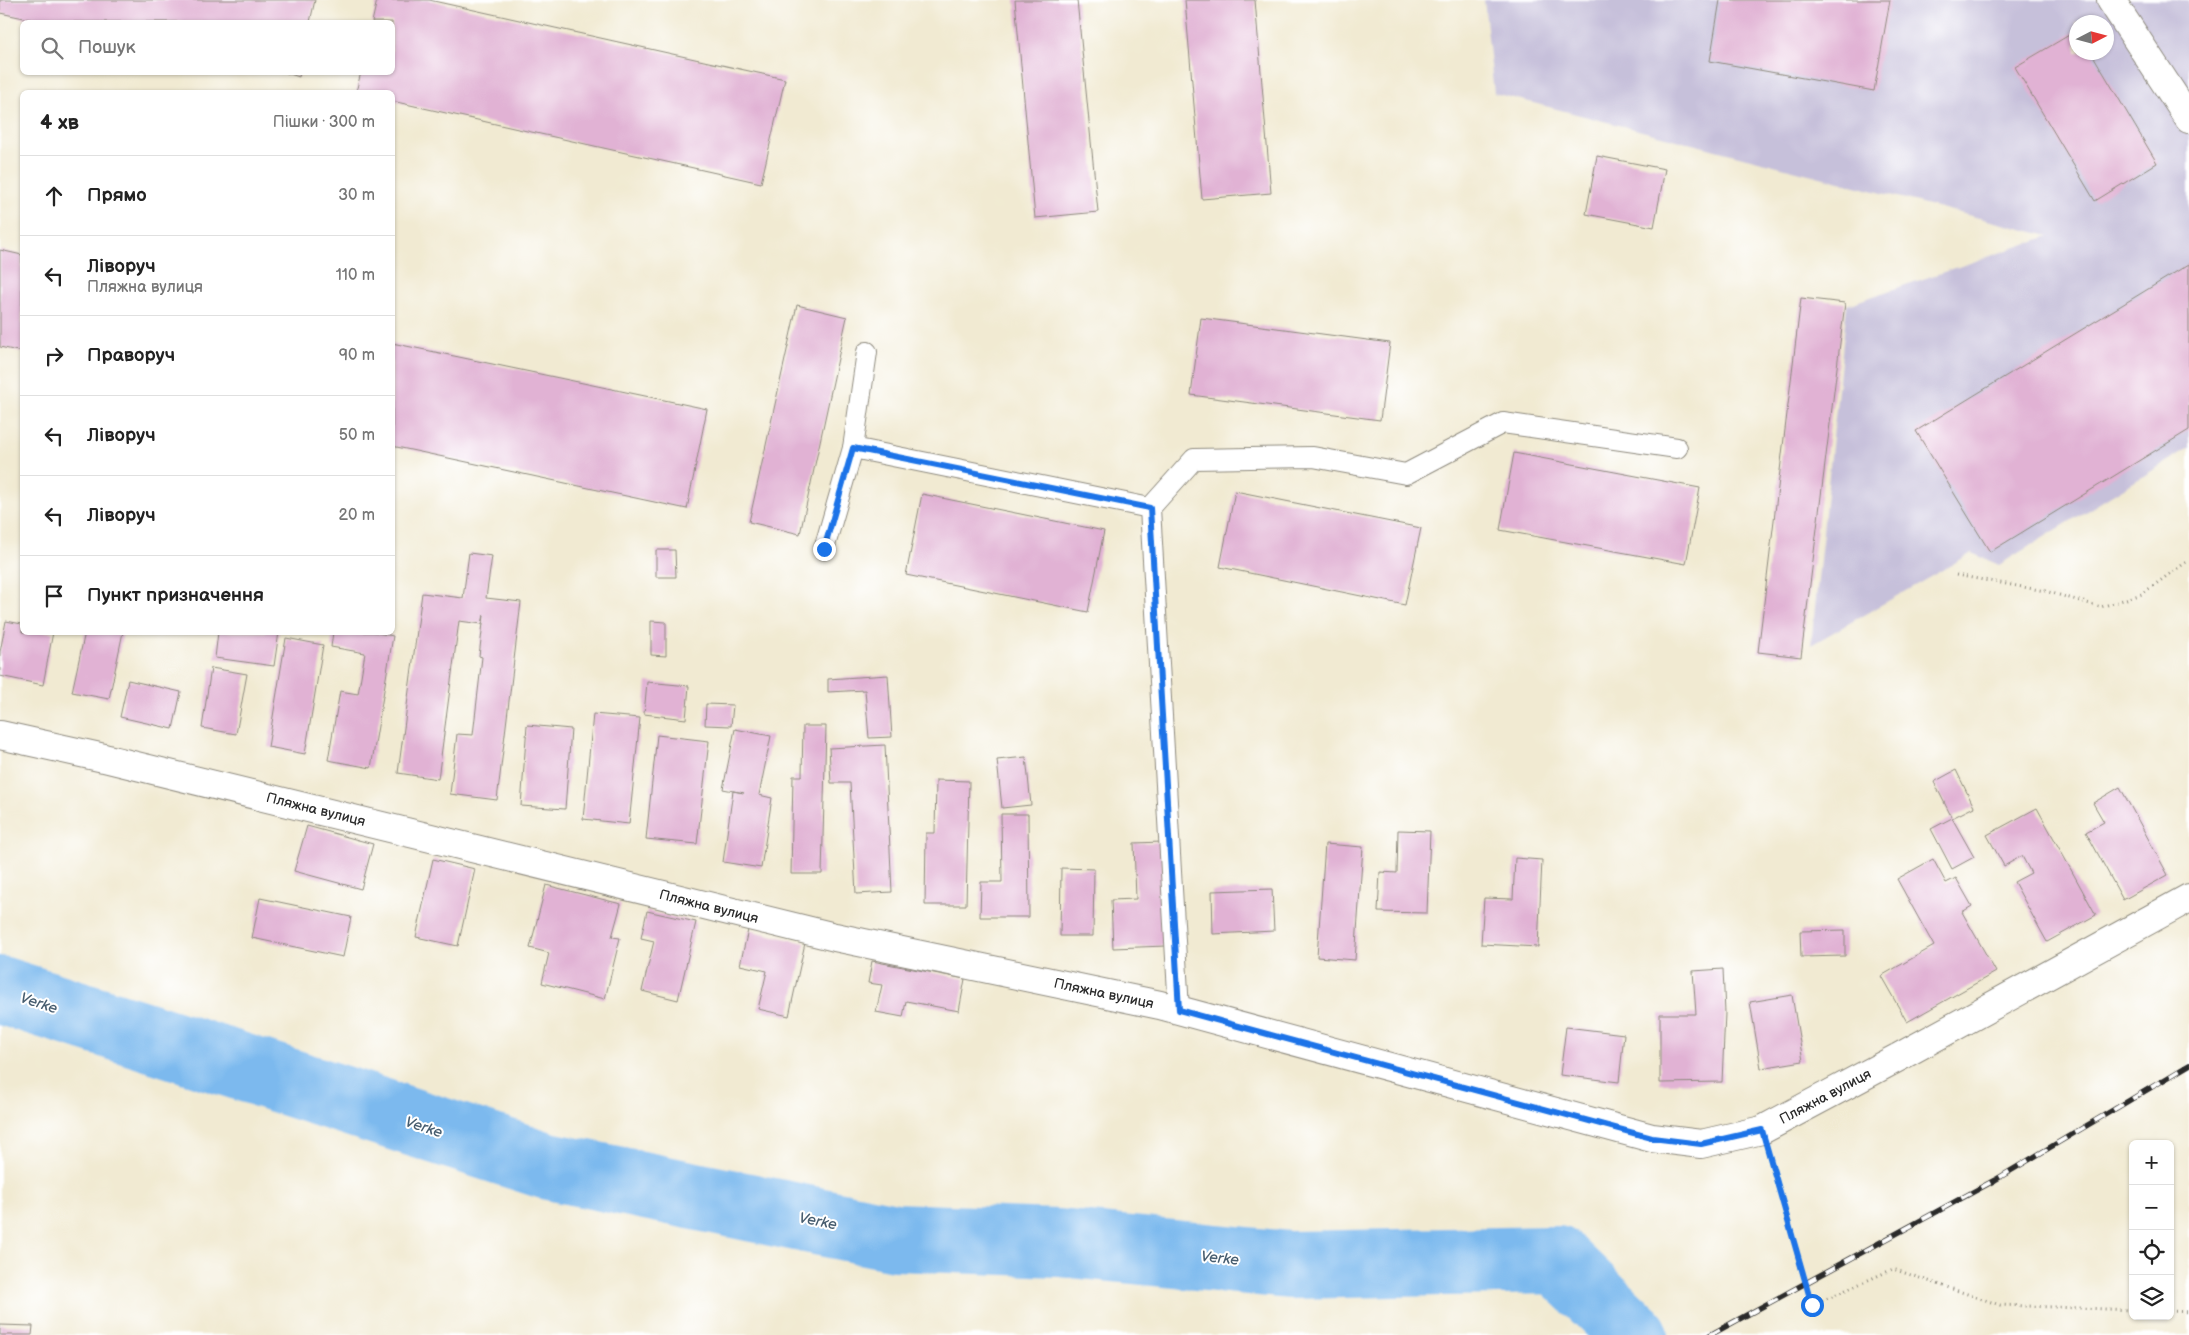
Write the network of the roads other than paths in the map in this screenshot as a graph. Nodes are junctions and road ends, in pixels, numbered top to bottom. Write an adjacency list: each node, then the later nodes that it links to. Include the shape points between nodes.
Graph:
1 (2111, 0): 2 (street)
2 (2189, 119)
3 (867, 352): 4 (lane)
4 (853, 448): 6 (lane); 7 (lane)
5 (1677, 448): 6 (lane, via 1503,423 1406,474 1312,457 1194,459)
6 (1150, 508): 10 (lane)
7 (824, 549)
8 (0, 735): 10 (street, Пляжна вулиця, via 123,762 835,937)
9 (2189, 898): 10 (street, Пляжна вулиця, via 1762,1130 1701,1144 1652,1138)
10 (1179, 1010)

